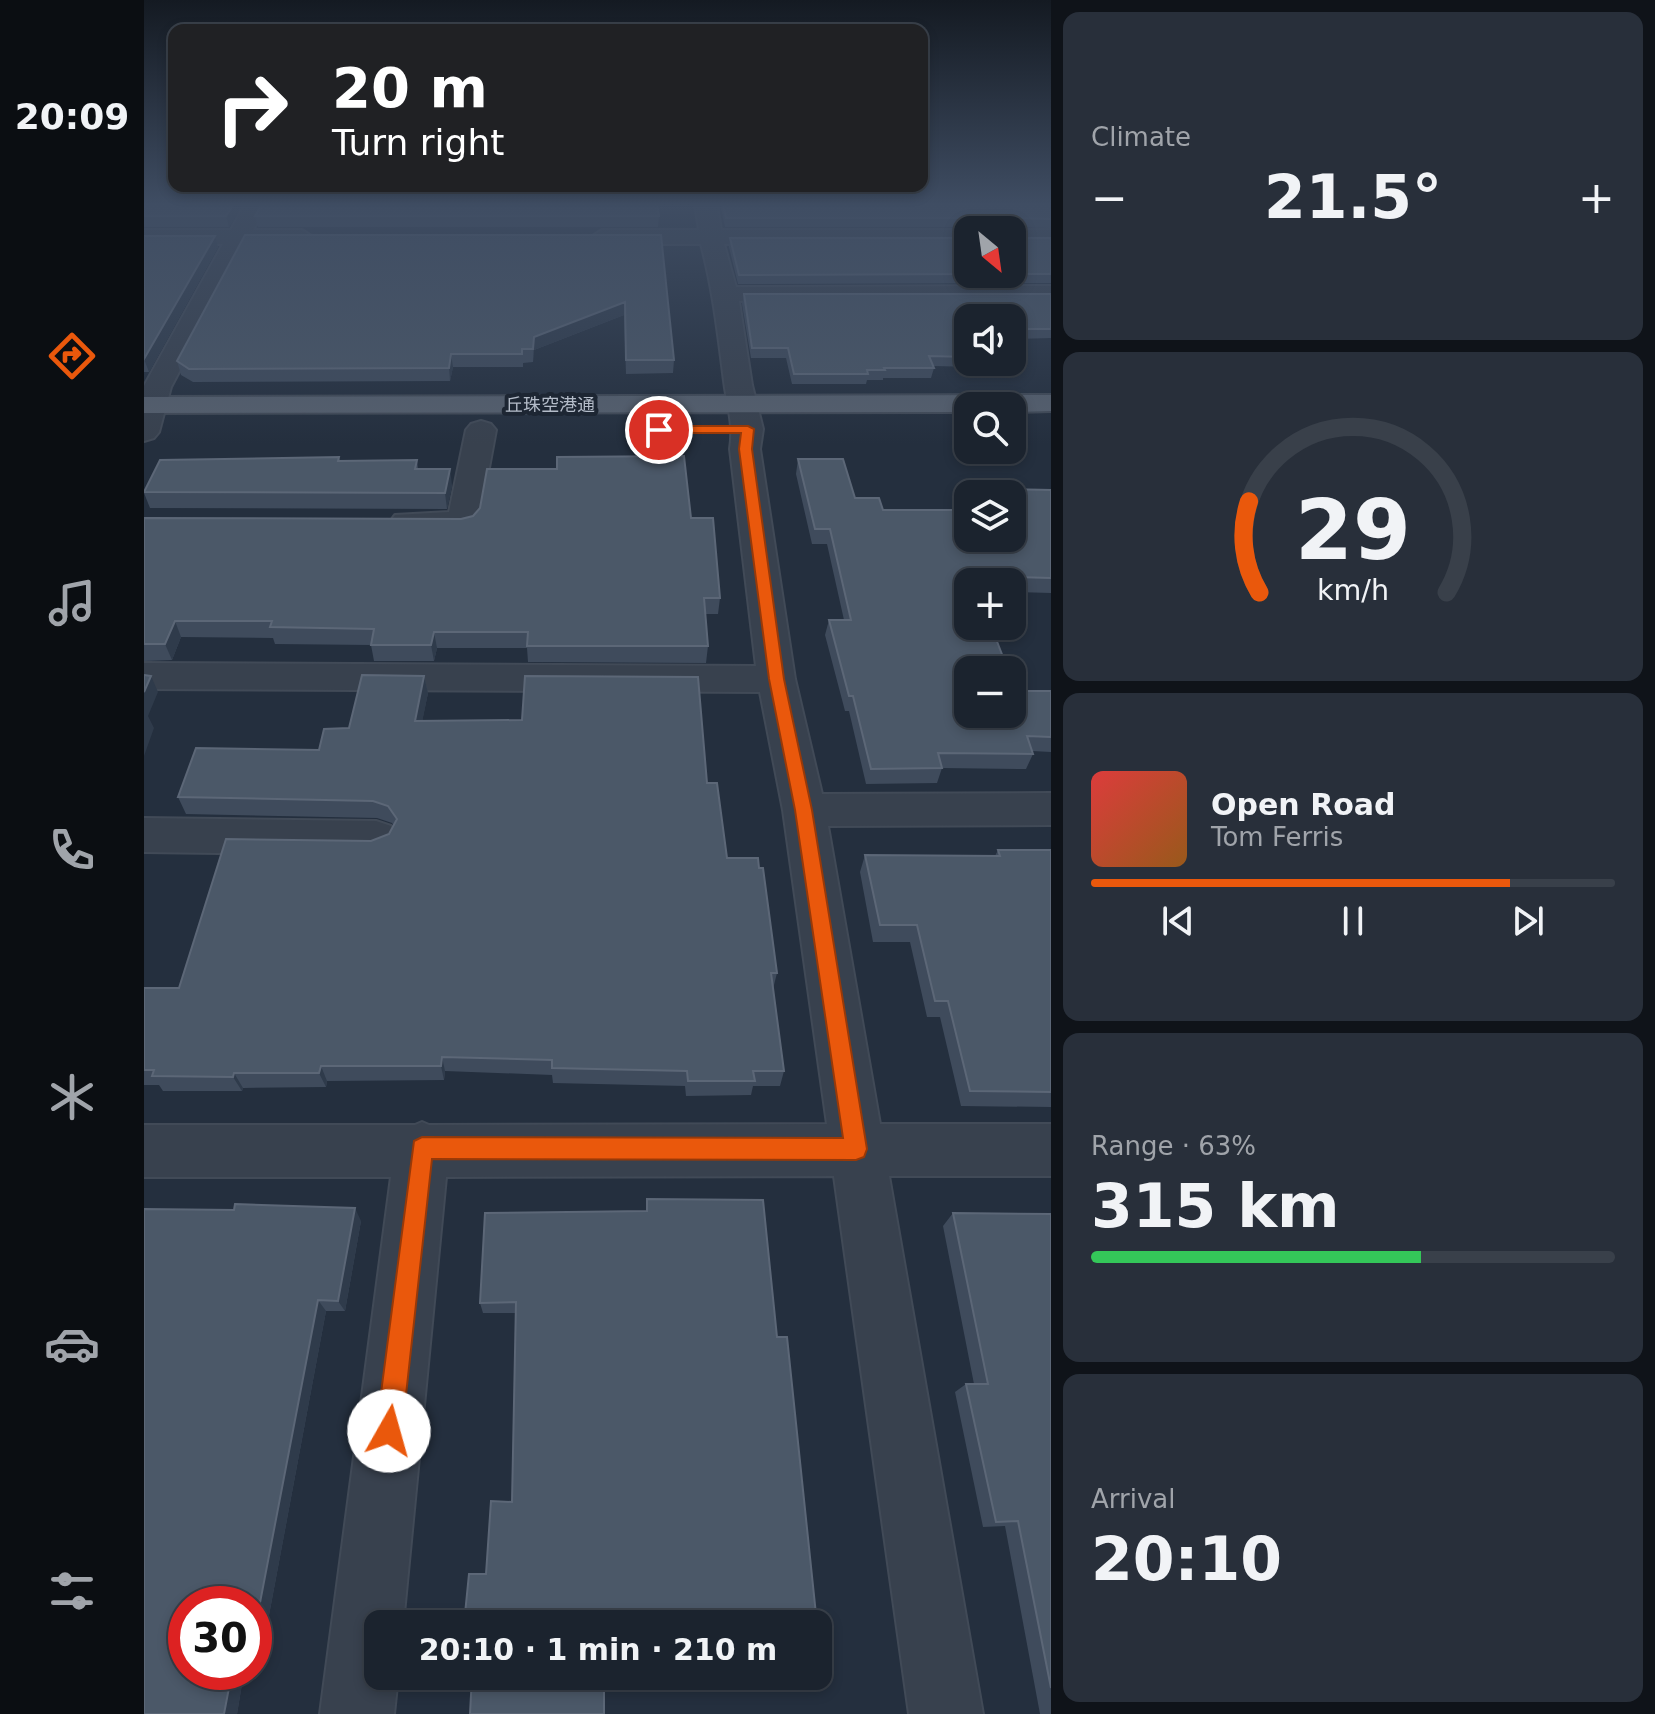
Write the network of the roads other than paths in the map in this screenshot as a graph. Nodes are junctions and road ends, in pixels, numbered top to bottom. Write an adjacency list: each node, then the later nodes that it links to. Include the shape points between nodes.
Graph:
1 (213, 284): 7 (street, via 157,387)
2 (723, 284): 4 (street)
3 (1051, 293): 4 (street)
4 (726, 294): 6 (street)
5 (1051, 403): 6 (main road, 丘珠空港通)
6 (745, 417): 7 (main road, 丘珠空港通); 8 (main road, 丘珠空港通); 10 (main road, 丘珠空港通); 14 (street)
7 (146, 421): 10 (main road, 丘珠空港通)
8 (954, 429)
9 (1051, 429): 11 (main road)
10 (481, 430): 12 (street, via 463,522)
11 (1026, 430)
12 (383, 522)
13 (144, 676): 14 (street)
14 (776, 679): 16 (street)
15 (1051, 809): 16 (street)
16 (804, 810): 20 (street)
17 (144, 835): 18 (street)
18 (376, 838)
19 (422, 1148): 20 (street); 22 (street); 23 (street)
20 (856, 1149): 21 (street); 24 (street)
21 (1051, 1150)
22 (144, 1151)
23 (357, 1714)
24 (946, 1714)

